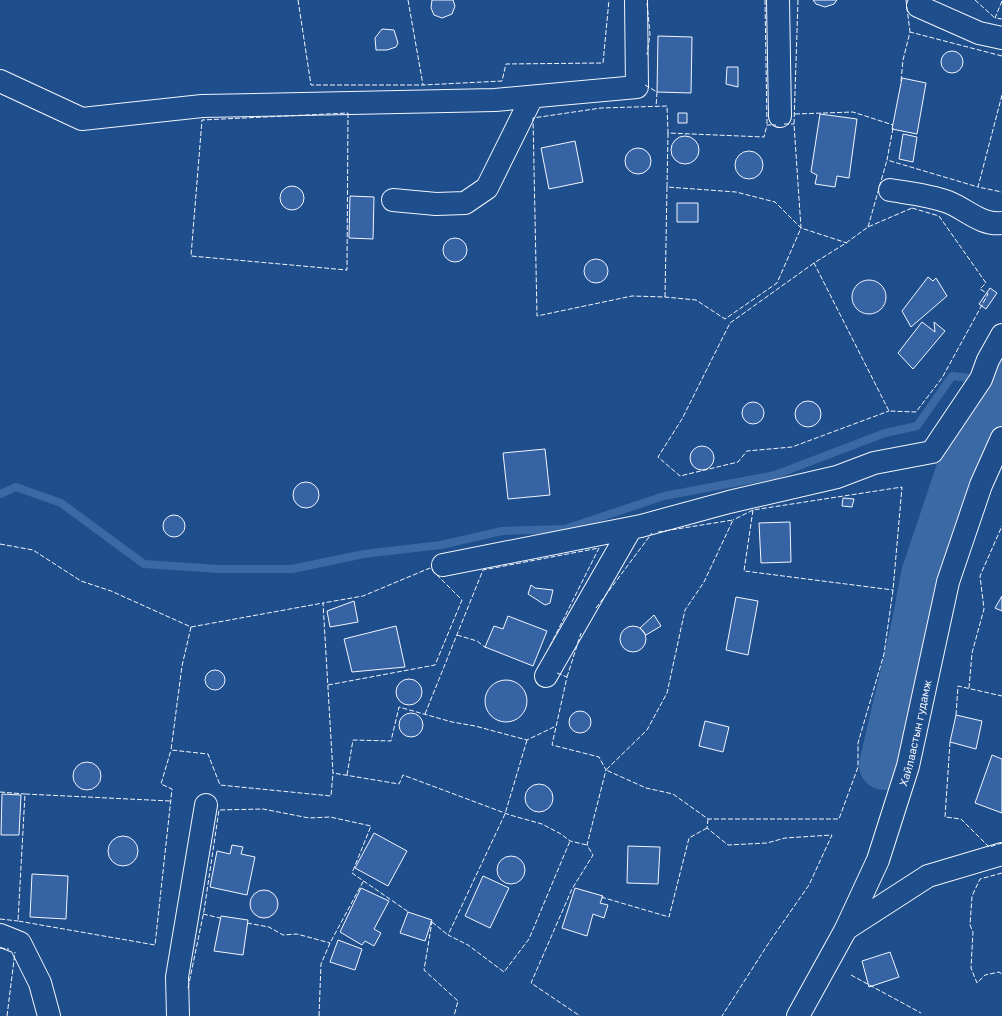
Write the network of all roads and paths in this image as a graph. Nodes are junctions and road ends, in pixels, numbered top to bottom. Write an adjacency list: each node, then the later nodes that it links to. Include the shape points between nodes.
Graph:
1 (636, 0): 6 (street, via 637,86)
2 (778, 0): 7 (street)
3 (918, 6): 4 (street, via 979,33)
4 (1002, 38)
5 (0, 81): 6 (street, via 82,118 202,106)
6 (532, 97): 9 (street, via 487,188 465,204)
7 (780, 116)
8 (890, 190): 10 (street, via 925,195 949,202 991,224)
9 (393, 200)
10 (1002, 223)
11 (1002, 335): 13 (street, via 981,379 932,452 874,463 837,477)
12 (1002, 438): 18 (street, Хайлаастын гудамж, via 981,486 948,582 906,773 878,860)
13 (631, 528): 14 (street); 15 (street)
14 (443, 565)
15 (546, 676)
16 (206, 805): 21 (street, via 177,978)
17 (1002, 854): 18 (street, via 928,876)
18 (846, 929): 22 (street, Хайлаастын гудамж)
19 (0, 935): 20 (street, via 20,943 40,983)
20 (49, 1016)
21 (178, 1016)
22 (798, 1016)

